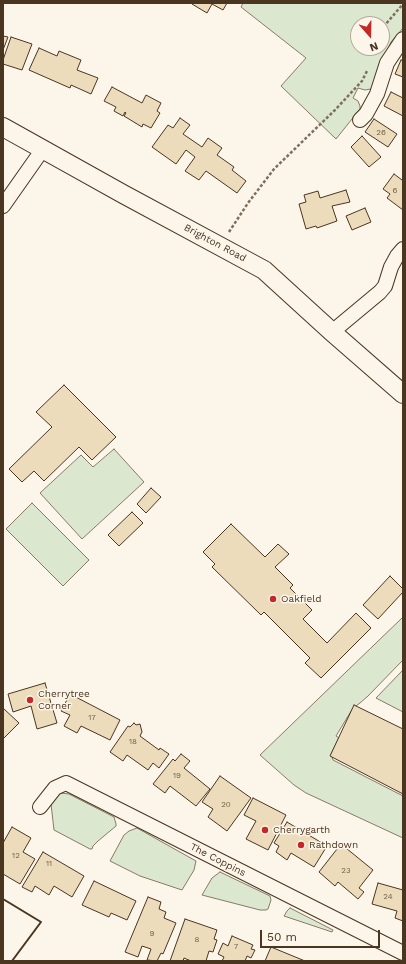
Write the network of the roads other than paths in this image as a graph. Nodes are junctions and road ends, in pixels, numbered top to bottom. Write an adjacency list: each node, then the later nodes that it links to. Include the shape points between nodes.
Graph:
1 (403, 39): 2 (street, via 387,63 377,94)
2 (360, 120)
3 (3, 127): 4 (street, Brighton Road)
4 (43, 149): 5 (street); 7 (street, Brighton Road, via 264,270)
5 (3, 206)
6 (403, 249): 7 (street, via 391,267 385,286 380,292)
7 (332, 332): 8 (street, Brighton Road)
8 (403, 394)
9 (40, 807): 10 (street, The Coppins, via 55,788 66,783)
10 (403, 953)

